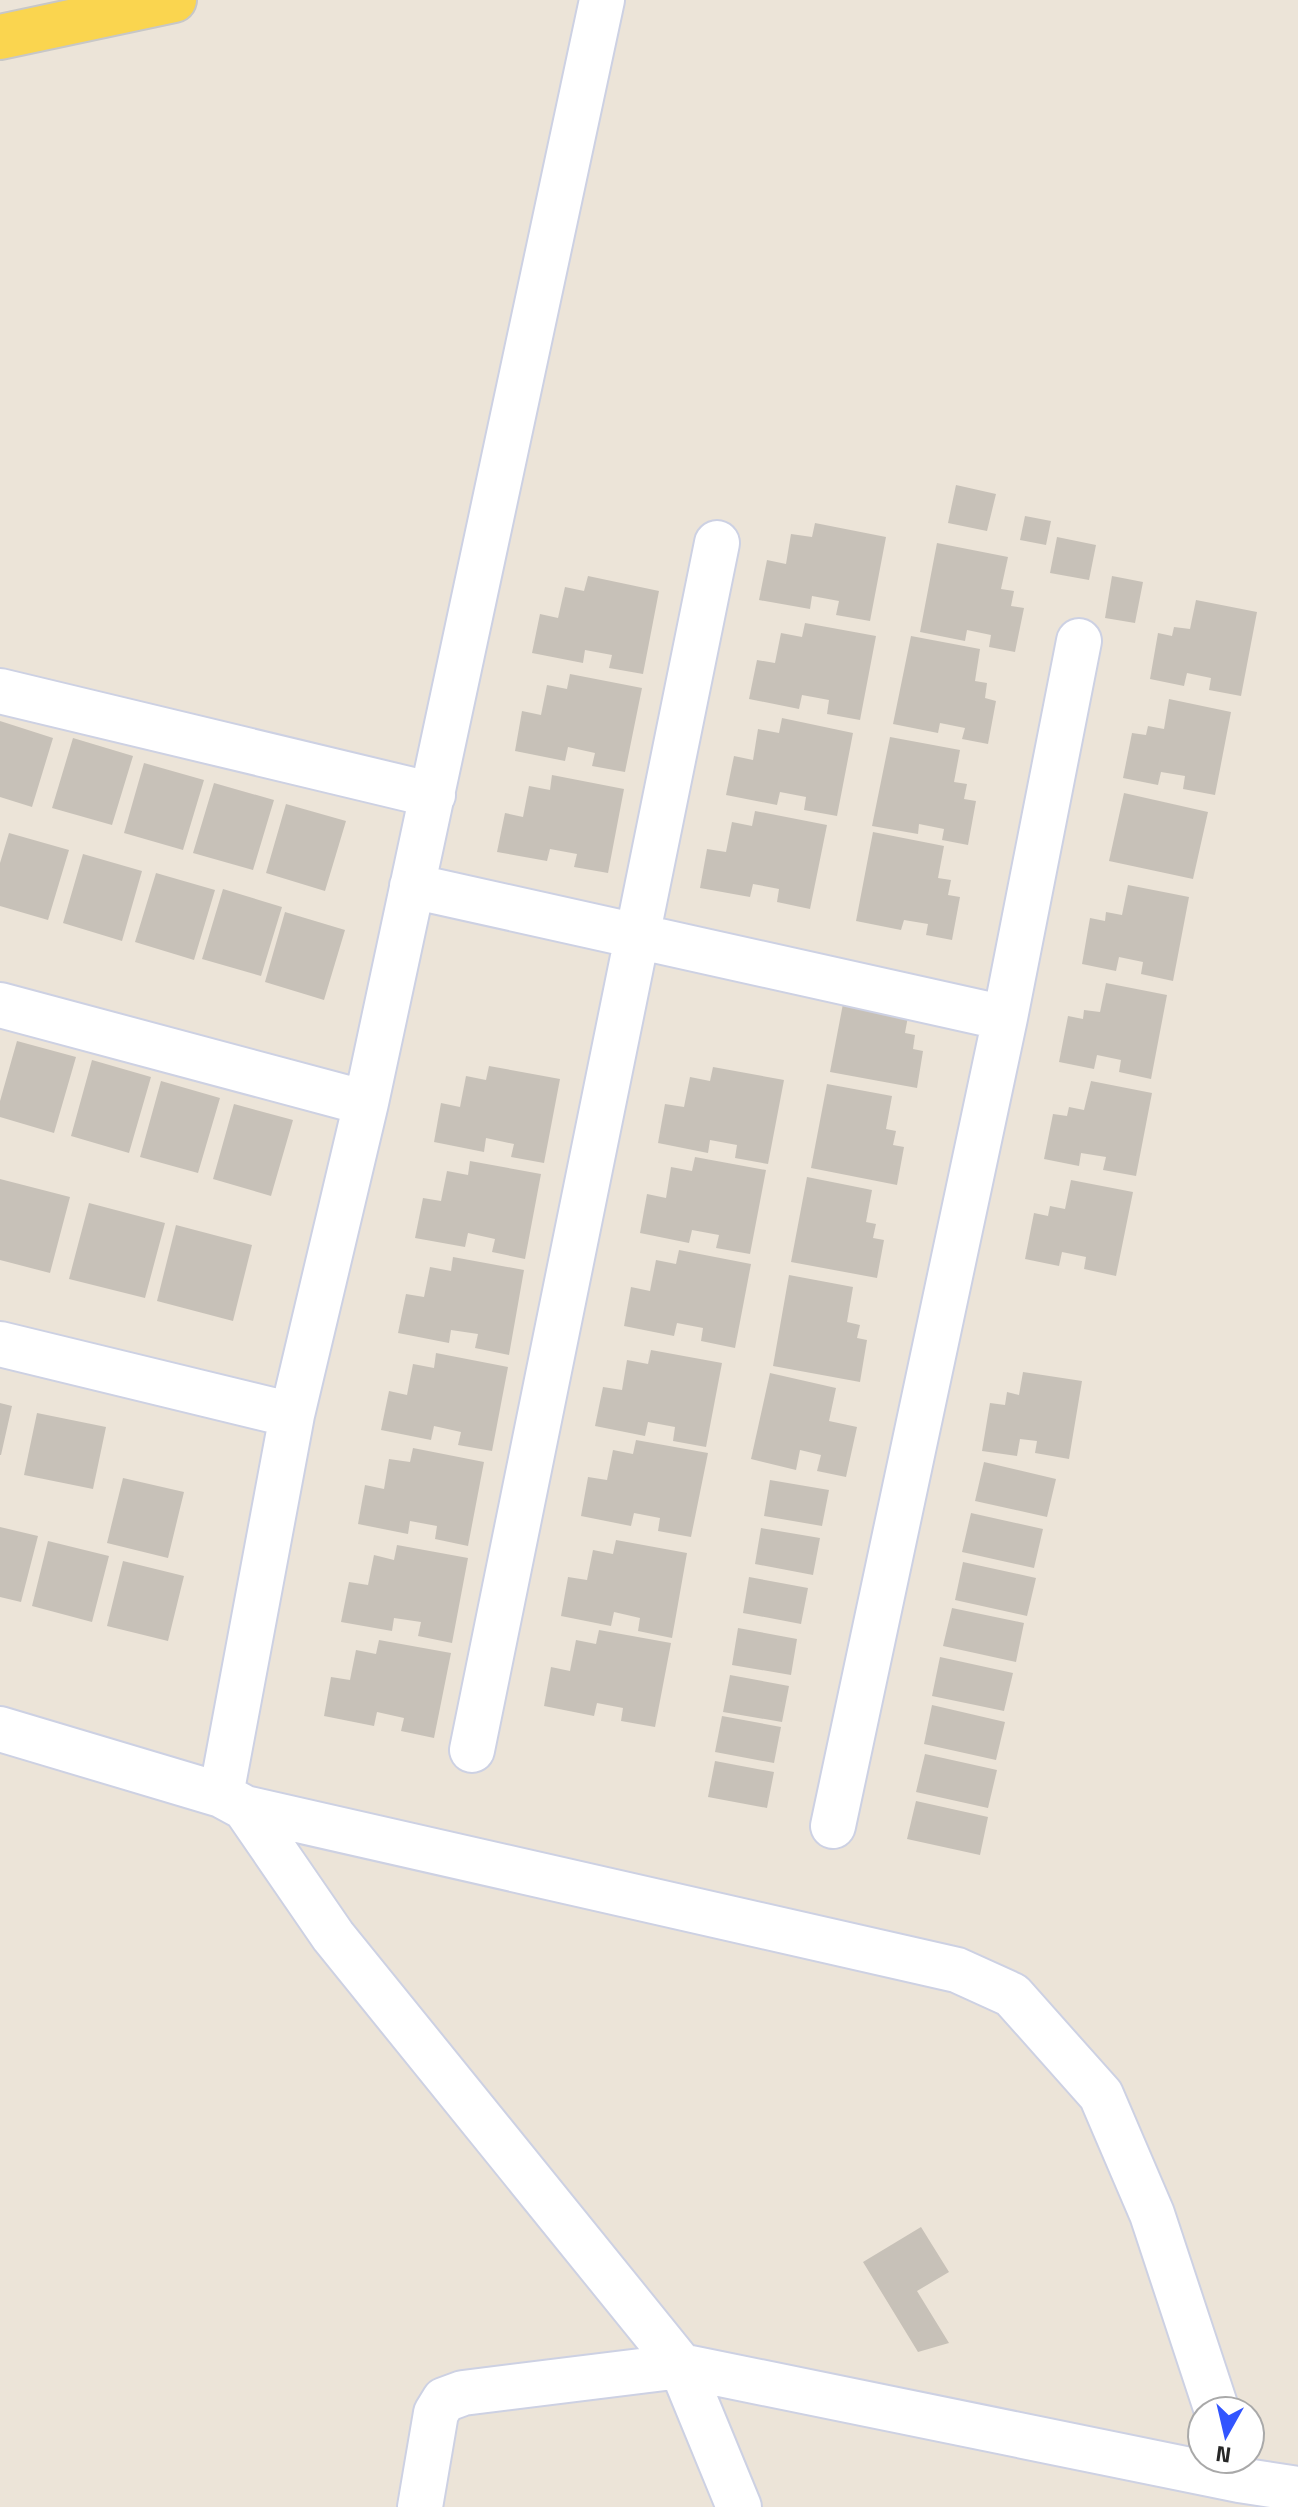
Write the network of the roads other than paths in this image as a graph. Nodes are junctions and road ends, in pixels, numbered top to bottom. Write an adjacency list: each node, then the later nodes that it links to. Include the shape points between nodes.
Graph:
1 (174, 0): 3 (main road)
2 (602, 0): 7 (street)
3 (0, 37)
4 (717, 543): 9 (street)
5 (1079, 641): 11 (street)
6 (0, 691): 7 (street)
7 (433, 795): 8 (street)
8 (412, 886): 9 (street); 12 (street)
9 (639, 935): 11 (street); 16 (street)
10 (0, 1005): 12 (street)
11 (1005, 1018): 18 (street)
12 (366, 1103): 14 (street)
13 (0, 1344): 14 (street)
14 (292, 1415): 17 (street)
15 (0, 1729): 17 (street)
16 (472, 1750)
17 (233, 1801): 19 (street, via 333,1936); 20 (street, via 957,1970 1012,1995 1101,2095 1152,2214)
18 (833, 1826)
19 (681, 2366): 21 (street); 23 (street, via 463,2393 444,2400 436,2413); 24 (street)
20 (1212, 2395)
21 (1242, 2482): 22 (street)
22 (1298, 2489)
23 (420, 2507)
24 (739, 2507)

